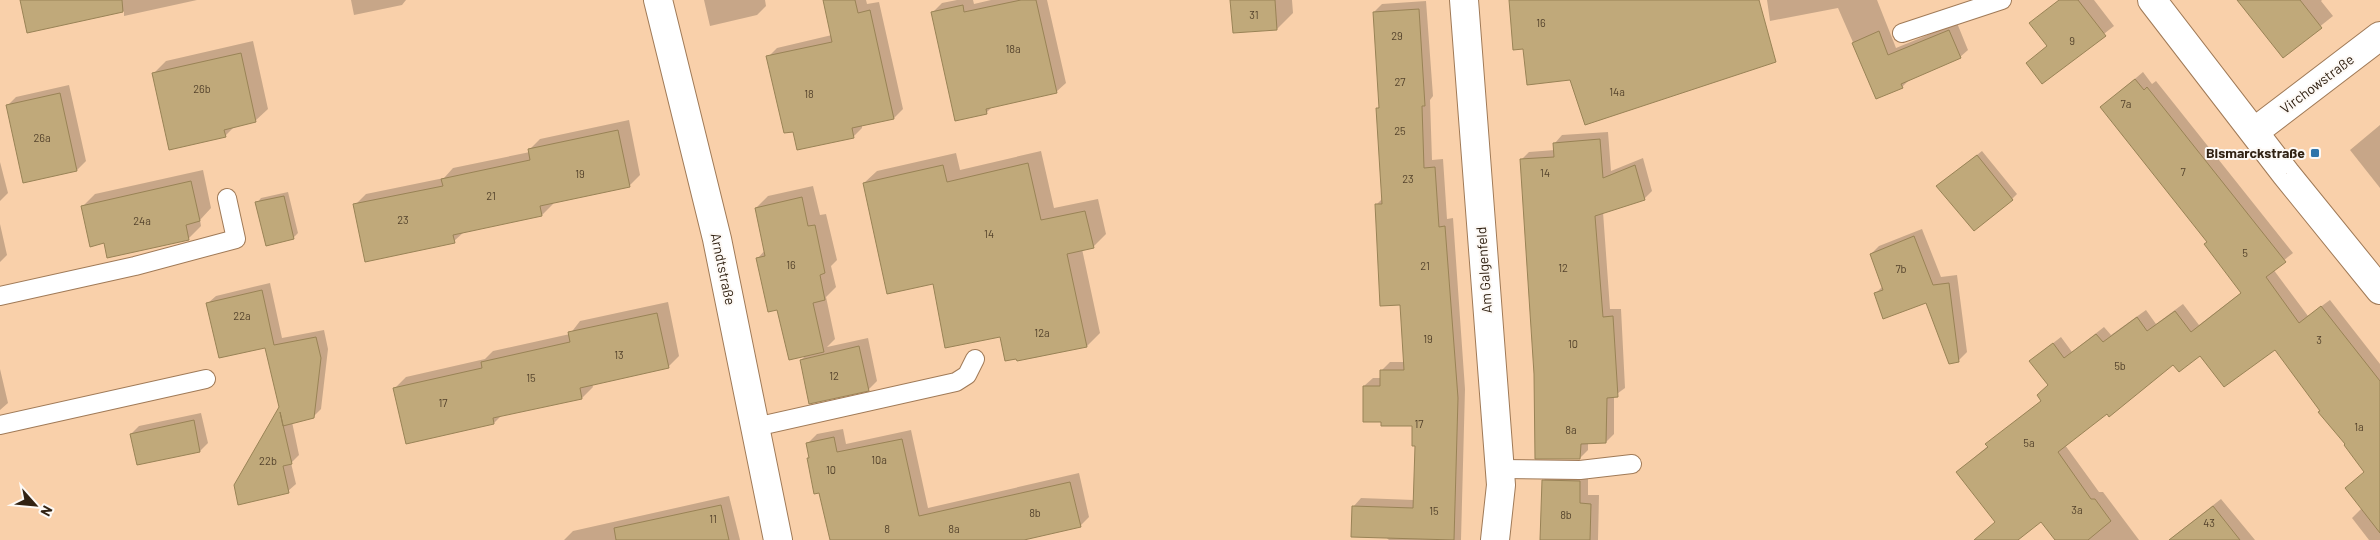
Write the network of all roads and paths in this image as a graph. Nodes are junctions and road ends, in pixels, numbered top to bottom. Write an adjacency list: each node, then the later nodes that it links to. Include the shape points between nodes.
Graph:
1 (658, 0): 14 (street, Arndtstraße, via 717,238)
2 (1464, 0): 16 (street, Am Galgenfeld)
3 (2002, 0): 5 (lane)
4 (2152, 0): 7 (street)
5 (1902, 33)
6 (2380, 36): 7 (street, Virchowstraße)
7 (2254, 132): 9 (street)
8 (227, 198): 10 (lane, via 236,240)
9 (2380, 290)
10 (0, 296)
11 (974, 359): 14 (lane, via 967,375 956,382)
12 (206, 379): 13 (lane)
13 (0, 424)
14 (755, 427): 17 (street, Arndtstraße)
15 (1632, 464): 16 (lane, via 1580,470)
16 (1499, 469): 18 (street, Am Galgenfeld)
17 (778, 540)
18 (1494, 540)

